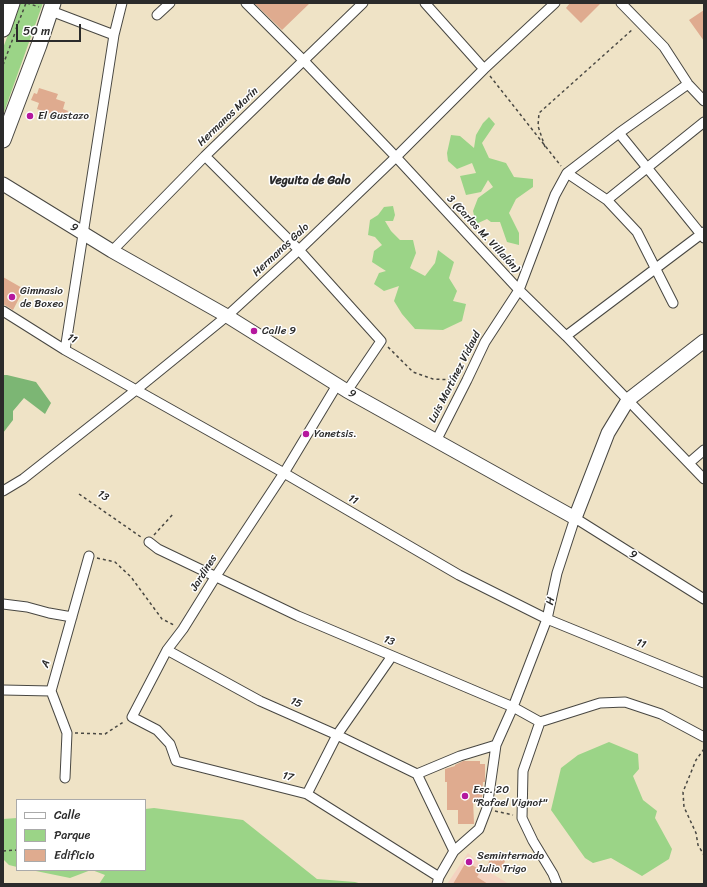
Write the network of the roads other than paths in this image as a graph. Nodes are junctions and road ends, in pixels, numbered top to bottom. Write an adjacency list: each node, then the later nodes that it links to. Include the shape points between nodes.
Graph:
1 (12, 3): 11 (main road)
2 (122, 3): 12 (street)
3 (170, 3): 10 (street)
4 (246, 3): 13 (street, 3 (Carlos M. Villalón))
5 (363, 3): 13 (street, Hermanos Marín)
6 (425, 3): 14 (street)
7 (555, 3): 14 (street, Hermanos Galo)
8 (621, 3): 15 (street, via 664,47)
9 (48, 7): 12 (street); 19 (main road, via 39,45)
10 (157, 16)
11 (3, 29)
12 (114, 35): 26 (street)
13 (304, 61): 20 (street, Hermanos Marín); 21 (street, 3 (Carlos M. Villalón))
14 (484, 69): 21 (street, Hermanos Galo)
15 (688, 84): 16 (street); 18 (street)
16 (704, 101)
17 (704, 122): 22 (street)
18 (619, 133): 22 (street); 23 (street)
19 (3, 137)
20 (205, 156): 28 (street); 29 (street, Hermanos Marín)
21 (396, 157): 28 (street, Hermanos Galo); 31 (street, 3 (Carlos M. Villalón))
22 (647, 168): 25 (street); 27 (street)
23 (567, 173): 25 (street); 31 (street, Luis Martínez Vidaud, via 555,195)
24 (3, 184): 26 (street, 9)
25 (607, 200): 30 (street, via 637,232)
26 (84, 234): 29 (street, 9); 37 (street)
27 (703, 235): 30 (street)
28 (299, 250): 34 (street, Hermanos Galo); 38 (street, Jardines, via 381,341)
29 (112, 251): 34 (street, 9)
30 (656, 268): 32 (street); 35 (street)
31 (519, 290): 35 (street, 3 (Carlos M. Villalón)); 41 (street, Luis Martínez Vidaud, via 485,342)
32 (673, 303)
33 (3, 311): 37 (street, 11)
34 (227, 316): 38 (street, 9); 39 (street, Hermanos Galo)
35 (566, 336): 40 (street, 3 (Carlos M. Villalón))
36 (704, 341): 40 (street, H)
37 (65, 350): 39 (street, 11)
38 (342, 388): 41 (street, 9); 44 (street, Jardines)
39 (136, 390): 44 (street, 11); 46 (street, Hermanos Galo, via 23,479)
40 (628, 400): 43 (street, 3 (Carlos M. Villalón)); 47 (street, H, via 608,432)
41 (436, 441): 47 (street, 9)
42 (704, 450): 43 (street)
43 (689, 462): 45 (street, 3 (Carlos M. Villalón))
44 (284, 473): 50 (street, Jardines); 54 (street, 11, via 459,575)
45 (704, 479)
46 (3, 491)
47 (575, 518): 51 (street, 9); 54 (street, H, via 557,573)
48 (148, 542): 50 (street, 13)
49 (89, 556): 53 (street, A)
50 (216, 576): 55 (street, Jardines); 56 (street, 13, via 298,616)
51 (704, 599)
52 (3, 604): 53 (street, via 27,606)
53 (72, 617): 59 (street, A)
54 (547, 619): 57 (street, 11); 60 (street, H)
55 (167, 650): 61 (street, Jardines); 63 (street, 15, via 260,701)
56 (392, 656): 60 (street, 13); 63 (street)
57 (704, 682)
58 (3, 690): 59 (street)
59 (51, 691): 67 (street, via 68,733)
60 (513, 707): 62 (street, 13); 65 (street, H)
61 (132, 717): 68 (street, 17, via 157,730 170,744 176,761)
62 (540, 722): 64 (street, via 600,703 625,702 660,714); 71 (street, via 524,771 522,818 554,874)
63 (337, 735): 66 (street, 15); 68 (street)
64 (704, 736)
65 (496, 745): 66 (street, via 460,756); 69 (street, H, via 487,808 479,829)
66 (417, 774): 69 (street)
67 (65, 778)
68 (307, 794): 70 (street, 17)
69 (454, 851): 70 (street, H)
70 (438, 880)
71 (556, 884)

